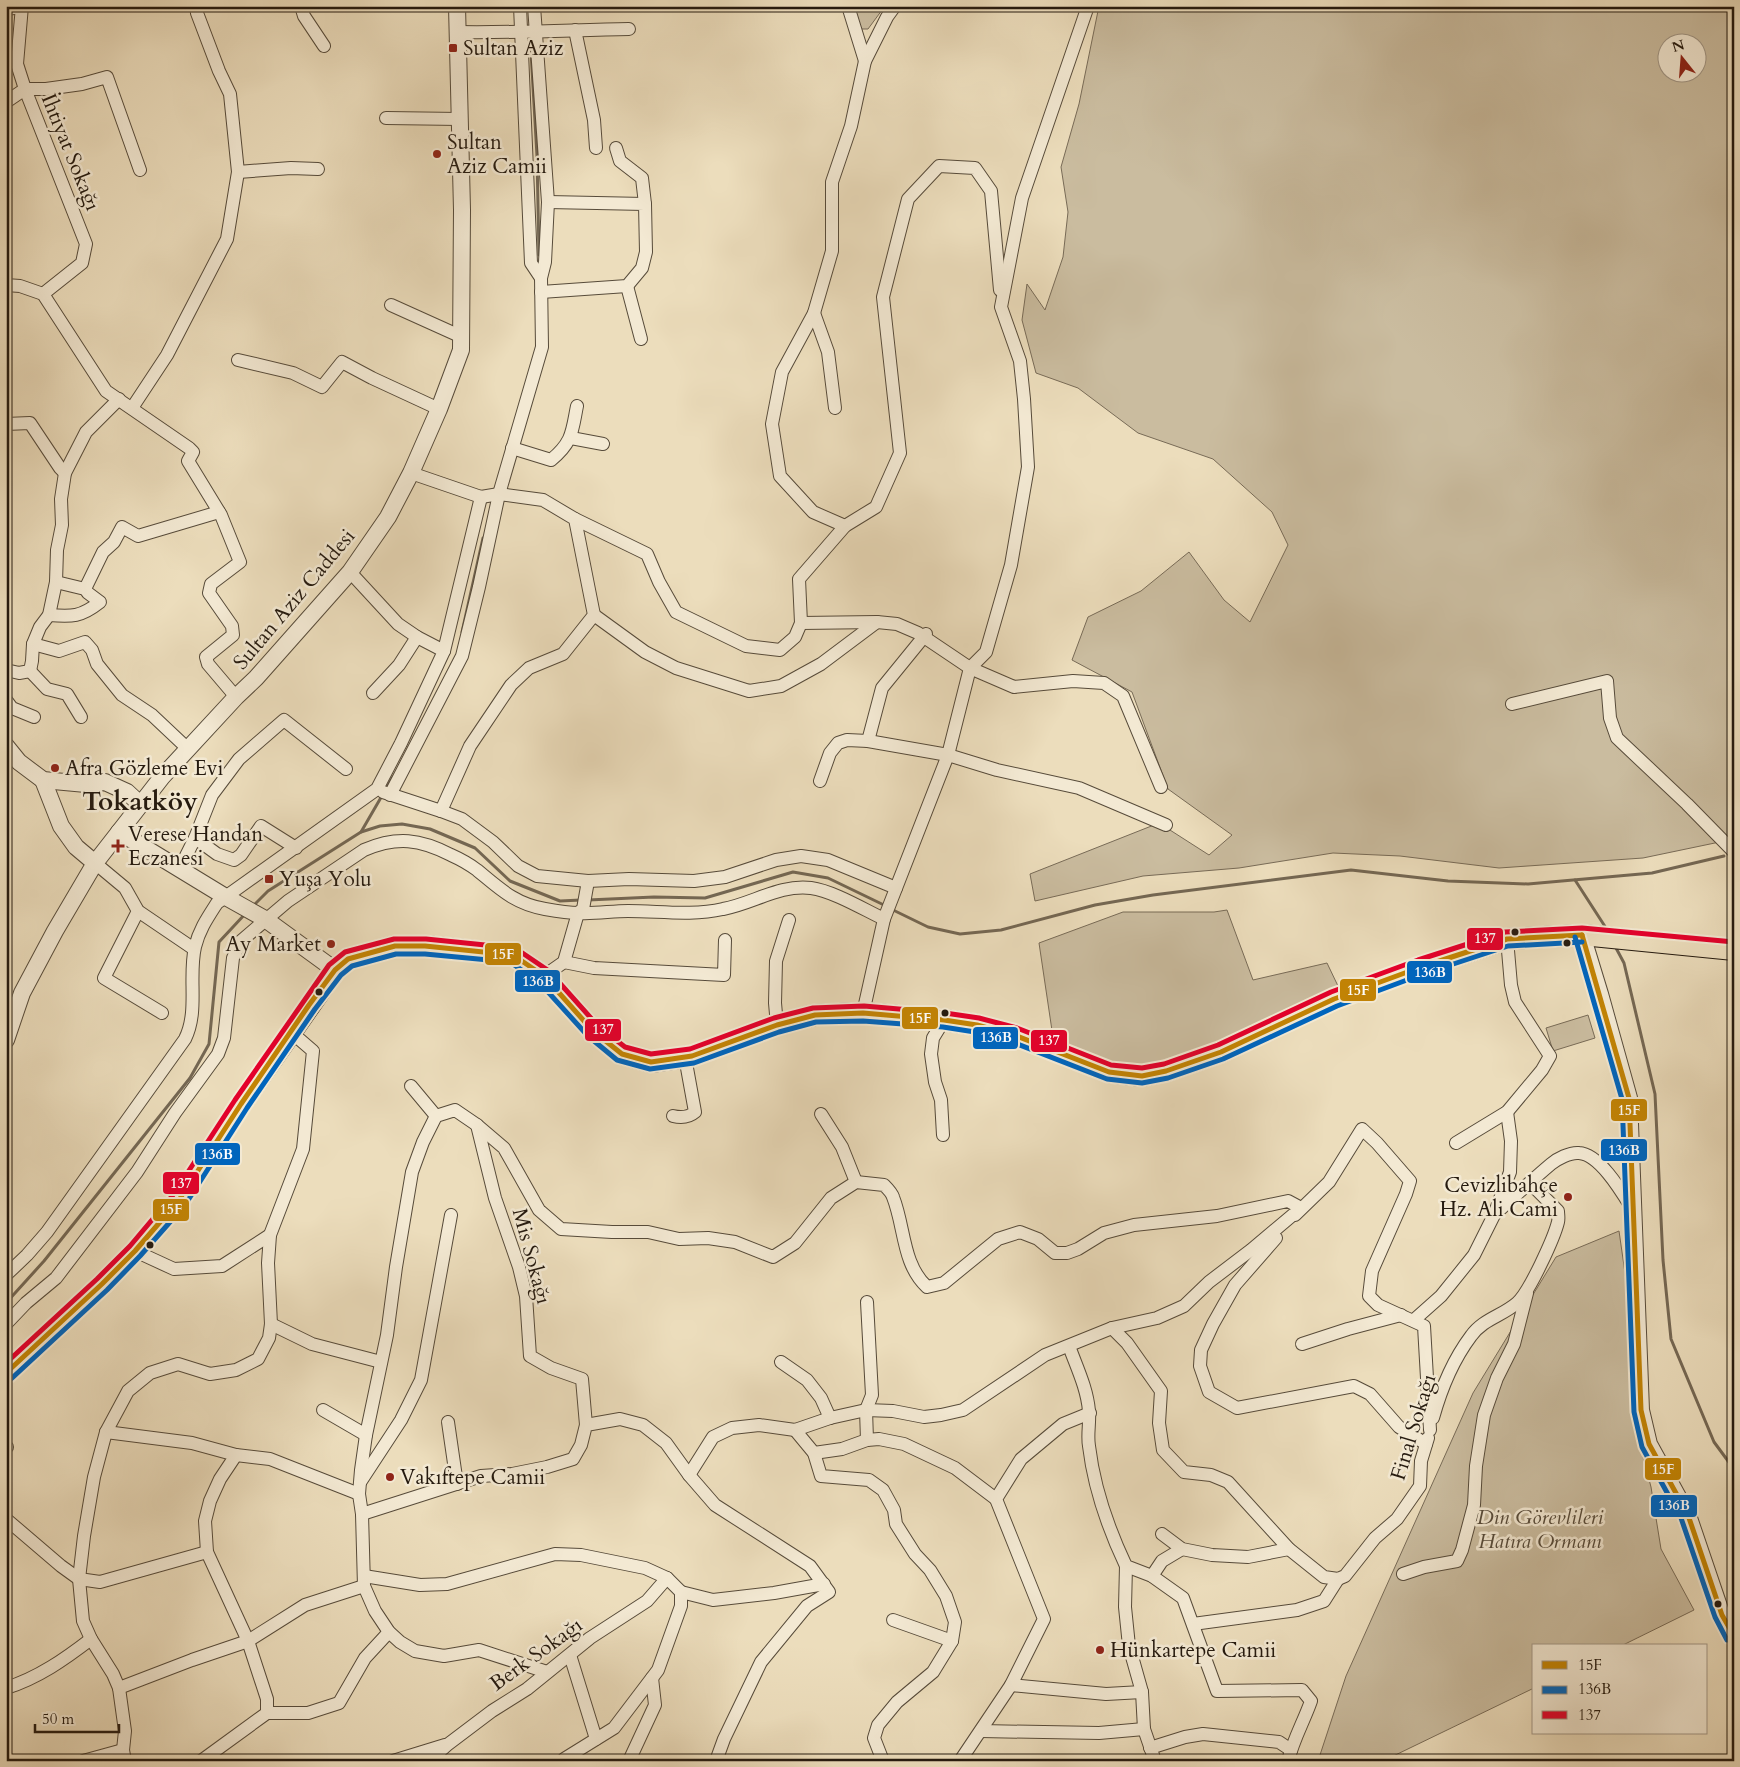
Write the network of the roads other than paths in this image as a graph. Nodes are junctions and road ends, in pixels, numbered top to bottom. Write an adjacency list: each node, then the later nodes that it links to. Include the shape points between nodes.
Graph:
1 (196, 6): 26 (street, via 230,94)
2 (301, 6): 16 (street)
3 (457, 6): 14 (street, Sultan Aziz Caddesi)
4 (520, 6): 15 (street)
5 (534, 6): 13 (street)
6 (848, 6): 17 (street)
7 (895, 6): 17 (street)
8 (1088, 6): 35 (street, via 1022,198)
9 (22, 7): 10 (street); 18 (street, İhtiyat Sokağı, via 17,64)
10 (6, 9)
11 (629, 29): 12 (street)
12 (575, 30): 13 (street); 22 (street, via 594,120)
13 (536, 31): 15 (street); 27 (street)
14 (457, 32): 15 (street); 21 (street, Sultan Aziz Caddesi)
15 (521, 33): 29 (street, via 531,263)
16 (324, 46)
17 (865, 61): 36 (street, via 851,126 832,182 832,251)
18 (25, 89): 19 (street); 25 (street, via 46,89 107,77); 33 (street, İhtiyat Sokağı, via 86,244 82,263)
19 (6, 102)
20 (386, 118): 21 (street)
21 (460, 119): 37 (street, Sultan Aziz Caddesi)
22 (596, 148)
23 (616, 148): 28 (street, via 620,161 642,178)
24 (318, 169): 26 (street)
25 (140, 170)
26 (238, 172): 42 (street, via 227,239 167,355)
27 (548, 202): 28 (street); 29 (street, via 545,262)
28 (645, 204): 31 (street, via 646,252 642,268)
29 (541, 278): 32 (street)
30 (6, 285): 33 (street)
31 (628, 286): 32 (street); 38 (street)
32 (541, 292): 48 (street, via 542,347)
33 (43, 294): 40 (street, via 106,391)
34 (391, 305): 37 (street)
35 (1001, 307): 55 (street, via 991,191 975,168 939,166 908,199 883,297 900,453 876,507); 67 (street, via 1020,362 1028,466 1011,565 998,611 986,652)
36 (814, 313): 43 (street, via 828,352); 55 (street, via 782,372 772,424 780,476 813,512)
37 (462, 337): 44 (street, Sultan Aziz Caddesi, via 461,350)
38 (641, 339)
39 (238, 360): 44 (street, via 294,372 322,387 342,362)
40 (119, 399): 42 (street); 49 (street, via 86,432)
41 (577, 406): 46 (street)
42 (132, 408): 53 (street, via 193,452 188,462)
43 (835, 408)
44 (439, 409): 50 (street, Sultan Aziz Caddesi)
45 (6, 424): 49 (street, via 30,423)
46 (571, 438): 47 (street); 48 (street, via 552,460)
47 (603, 444)
48 (512, 448): 51 (street)
49 (65, 473): 57 (street)
50 (411, 473): 52 (street); 56 (street, Sultan Aziz Caddesi, via 388,517)
51 (499, 494): 52 (street); 54 (street, via 542,500); 85 (street, via 462,656)
52 (481, 498): 66 (street)
53 (219, 512): 58 (street, via 138,536 122,527 114,542 103,552); 71 (street, via 240,562 211,584 209,592 232,626 233,635 206,657 208,664)
54 (575, 519): 59 (street); 62 (street, via 647,554 676,612 746,646 780,650 795,636)
55 (845, 526): 62 (street, via 799,579)
56 (350, 572): 64 (street, via 398,624); 71 (street, Sultan Aziz Caddesi)
57 (56, 582): 58 (street); 60 (street)
58 (85, 589): 60 (street, via 100,602 87,612)
59 (594, 614): 61 (street, via 645,652 676,668 750,691 781,686 820,664); 87 (street, via 563,654 529,668 511,685 470,746)
60 (49, 615): 65 (street, via 40,626)
61 (877, 622): 62 (street); 63 (street, via 897,624)
62 (802, 623)
63 (925, 635): 67 (street); 76 (street, via 882,688)
64 (417, 637): 66 (street); 70 (street, via 399,665)
65 (33, 644): 69 (street); 78 (street, via 59,651 85,642 97,664 122,695 152,715)
66 (444, 651): 84 (street)
67 (970, 668): 79 (street); 83 (street, via 1014,687 1073,681 1104,683 1124,696)
68 (6, 670): 69 (street)
69 (30, 671): 75 (street, via 47,689 67,694)
70 (373, 694)
71 (236, 697): 78 (street, Sultan Aziz Caddesi)
72 (6, 700): 74 (street, via 12,708)
73 (1512, 704): 92 (street, via 1608,681 1610,718 1617,738)
74 (34, 717)
75 (81, 717)
76 (868, 741): 79 (street); 82 (street, via 838,743 830,753)
77 (6, 746): 81 (street, via 19,762)
78 (187, 748): 86 (street, Sultan Aziz Caddesi)
79 (948, 755): 88 (street, via 1078,788); 96 (street)
80 (346, 769): 90 (street, via 284,720 239,759 212,796)
81 (43, 780): 86 (street, via 86,784 105,782 127,792); 93 (street, via 61,826)
82 (820, 781)
83 (1161, 787)
84 (377, 789): 85 (street); 91 (street)
85 (390, 795): 87 (street)
86 (140, 804): 89 (street, Sultan Aziz Caddesi)
87 (441, 811): 95 (street, via 462,820 493,842 518,866 537,876)
88 (1166, 825)
89 (119, 832): 93 (street, Sultan Aziz Caddesi); 94 (street)
90 (195, 838): 91 (street, via 217,854 234,860 262,826); 94 (street)
91 (296, 848): 97 (street)
92 (1734, 852)
93 (95, 863): 98 (street, via 125,888); 116 (street, Sultan Aziz Caddesi, via 22,993)
94 (180, 868): 97 (street)
95 (588, 884): 96 (street, via 711,879 801,856 828,860); 99 (street)
96 (896, 889): 100 (street)
97 (230, 899): 101 (street); 106 (street, via 217,902 201,927)
98 (138, 911): 106 (street); 111 (street, via 104,978)
99 (581, 911): 100 (street, via 709,912 802,888 825,892); 101 (street, via 528,905 504,893 468,864 443,850 418,841 398,840 375,845 354,856); 108 (street)
100 (885, 916): 112 (street)
101 (263, 917): 109 (street); 139 (street, via 241,941 232,958 224,1038 218,1054 136,1172 56,1278)
102 (789, 920): 114 (street, via 776,961)
103 (1582, 935): 104 (main road); 107 (main road); 129 (street, via 1629,1098)
104 (1507, 939): 113 (main road, via 1334,999 1221,1052 1142,1076 1110,1072 1014,1035); 119 (street, via 1515,1002 1550,1056)
105 (725, 940): 108 (street, via 724,975 594,968)
106 (194, 949): 134 (street, via 189,1032 185,1039 47,1232)
107 (1734, 950)
108 (564, 962): 110 (street)
109 (336, 970): 110 (main road, via 348,959 395,946 425,946 513,955); 115 (main road)
110 (544, 976): 117 (main road, via 593,1031 622,1054 651,1062)
111 (162, 1013)
112 (863, 1013): 113 (main road); 114 (main road, via 815,1016)
113 (944, 1020): 124 (street, via 933,1038 931,1054 941,1100)
114 (777, 1025): 117 (main road)
115 (291, 1032): 132 (street, via 313,1051 307,1116 303,1149); 133 (main road, via 179,1200)
116 (6, 1040)
117 (685, 1057): 122 (street, via 695,1112 681,1118)
118 (411, 1086): 121 (street)
119 (1507, 1112): 125 (street); 131 (street, via 1510,1172)
120 (821, 1114): 126 (street, via 842,1146)
121 (436, 1116): 123 (street, via 455,1110); 144 (street, via 412,1172)
122 (673, 1116)
123 (476, 1124): 126 (street, via 504,1148 539,1210 561,1228 648,1232 679,1239 708,1238 734,1242 773,1257 794,1243 831,1198); 152 (street, Mis Sokağı, via 526,1296 530,1356 582,1379)
124 (943, 1136)
125 (1456, 1143)
126 (856, 1182): 128 (street, via 884,1185 893,1196 907,1252 919,1280 927,1287 944,1282 998,1239 1020,1232 1038,1239 1055,1253 1067,1253 1104,1233 1134,1225 1217,1216 1288,1201)
127 (1530, 1184): 129 (street, via 1551,1164 1580,1153 1602,1167); 131 (street); 135 (street, Final Sokağı, via 1558,1210 1558,1221)
128 (1301, 1208): 137 (street, via 1329,1182 1362,1129 1377,1143 1410,1181 1372,1271 1369,1296 1378,1305); 141 (street, via 1184,1306 1157,1318); 158 (street, via 1235,1285 1213,1324 1201,1350 1200,1366 1209,1392 1237,1408 1354,1386 1370,1394 1399,1426)
129 (1634, 1210): 183 (street, via 1641,1410 1648,1444 1688,1515 1722,1615)
130 (451, 1215): 163 (street, via 420,1380 401,1420)
131 (1494, 1215): 138 (street, via 1474,1255 1441,1296)
132 (270, 1235): 133 (street, via 222,1266 174,1269); 140 (street)
133 (135, 1251): 146 (main road)
134 (6, 1275)
135 (1527, 1293): 154 (street, Final Sokağı, via 1518,1303 1482,1324 1471,1335 1445,1381); 172 (street, via 1514,1344 1484,1415 1474,1505 1462,1550 1457,1561)
136 (866, 1302): 148 (street, via 872,1395)
137 (1401, 1315): 138 (street); 142 (street)
138 (1414, 1320): 154 (street, via 1424,1326)
139 (6, 1324)
140 (271, 1324): 144 (street, via 312,1344); 155 (street, via 269,1338 258,1359 236,1370 210,1374 178,1364 150,1373 128,1391)
141 (1112, 1328): 143 (street); 169 (street, via 1160,1391 1159,1423 1163,1450 1184,1472 1228,1482)
142 (1302, 1344)
143 (1068, 1346): 148 (street, via 1045,1355 963,1410 924,1417); 149 (street, via 1087,1391)
144 (381, 1362): 156 (street)
145 (781, 1362): 150 (street, via 807,1380 822,1398)
146 (6, 1373)
147 (322, 1410): 156 (street)
148 (866, 1410): 150 (street); 157 (street)
149 (1090, 1413): 164 (street, via 1064,1424 1022,1459); 171 (street, via 1088,1444 1096,1483 1110,1532)
150 (830, 1418): 153 (street)
151 (448, 1422): 162 (street)
152 (586, 1425): 161 (street, via 620,1419 643,1425 666,1443); 162 (street, via 582,1445 572,1459 512,1474 481,1476)
153 (795, 1430): 159 (street); 161 (street, via 759,1425 732,1428 713,1436)
154 (1430, 1430): 158 (street, Final Sokağı)
155 (106, 1432): 160 (street, via 192,1443); 175 (street, via 94,1477)
156 (366, 1435): 163 (street)
157 (867, 1440): 159 (street, via 842,1449); 164 (street, via 904,1444 955,1468)
158 (1426, 1444): 176 (street, Final Sokağı, via 1421,1461 1420,1486 1397,1519 1375,1538 1345,1576)
159 (814, 1453): 186 (street, via 821,1476 869,1480 883,1490 894,1510 896,1524 946,1596 955,1622)
160 (236, 1455): 163 (street, via 270,1459); 170 (street, via 210,1501 206,1521)
161 (690, 1475): 178 (street, via 715,1505 810,1566)
162 (457, 1484): 165 (street)
163 (360, 1488): 165 (street)
164 (996, 1499): 190 (street, via 1044,1619)
165 (362, 1514): 177 (street)
166 (6, 1519): 175 (street)
167 (1162, 1534): 168 (street)
168 (1182, 1549): 169 (street, via 1212,1555 1248,1556); 173 (street, via 1162,1561)
169 (1288, 1549): 176 (street, via 1324,1577)
170 (207, 1552): 175 (street, via 100,1582); 185 (street)
171 (1126, 1566): 173 (street); 193 (street, via 1125,1608 1129,1646)
172 (1403, 1574)
173 (1152, 1576): 181 (street, via 1183,1598)
174 (667, 1578): 177 (street, via 645,1568 581,1555 555,1554 446,1584); 179 (street); 187 (street, Berk Sokağı, via 647,1601)
175 (79, 1579): 184 (street, via 83,1621)
176 (1338, 1579): 181 (street, Final Sokağı, via 1324,1601 1297,1610)
177 (364, 1581): 182 (street, via 375,1610); 185 (street, via 305,1605)
178 (826, 1588): 179 (street, via 713,1600); 209 (street, via 806,1606 761,1662)
179 (681, 1592): 189 (street, via 681,1606 658,1670)
180 (893, 1620): 186 (street)
181 (1193, 1624): 201 (street, via 1217,1691 1302,1690 1311,1701)
182 (389, 1632): 188 (street, via 415,1651 444,1656 479,1650); 194 (street, via 365,1658 339,1703 308,1713)
183 (1734, 1636)
184 (90, 1639): 191 (street, via 67,1657 24,1682); 192 (street)
185 (248, 1641): 192 (street); 194 (street, via 267,1699)
186 (952, 1641): 210 (street, via 933,1672 897,1702 878,1725 874,1738)
187 (570, 1654): 188 (street, Berk Sokağı); 197 (street)
188 (546, 1672): 198 (street, Berk Sokağı)
189 (652, 1678): 197 (street, via 614,1728); 208 (street, via 654,1705)
190 (1011, 1685): 193 (street, via 1106,1694); 196 (street)
191 (6, 1688)
192 (119, 1688): 200 (street, via 125,1731)
193 (1142, 1692): 195 (street)
194 (268, 1713): 204 (street)
195 (1144, 1729): 196 (street, via 1099,1733); 199 (street)
196 (981, 1731): 202 (street)
197 (596, 1739): 207 (street)
198 (447, 1745): 205 (street); 206 (street, Berk Sokağı)
199 (1150, 1748): 201 (street, via 1203,1734 1279,1742); 211 (street)
200 (124, 1755): 203 (street)
201 (1290, 1756)
202 (961, 1760)
203 (83, 1761)
204 (201, 1761)
205 (392, 1761)
206 (429, 1761)
207 (563, 1761)
208 (630, 1761)
209 (716, 1761)
210 (883, 1761)
211 (1155, 1761)

